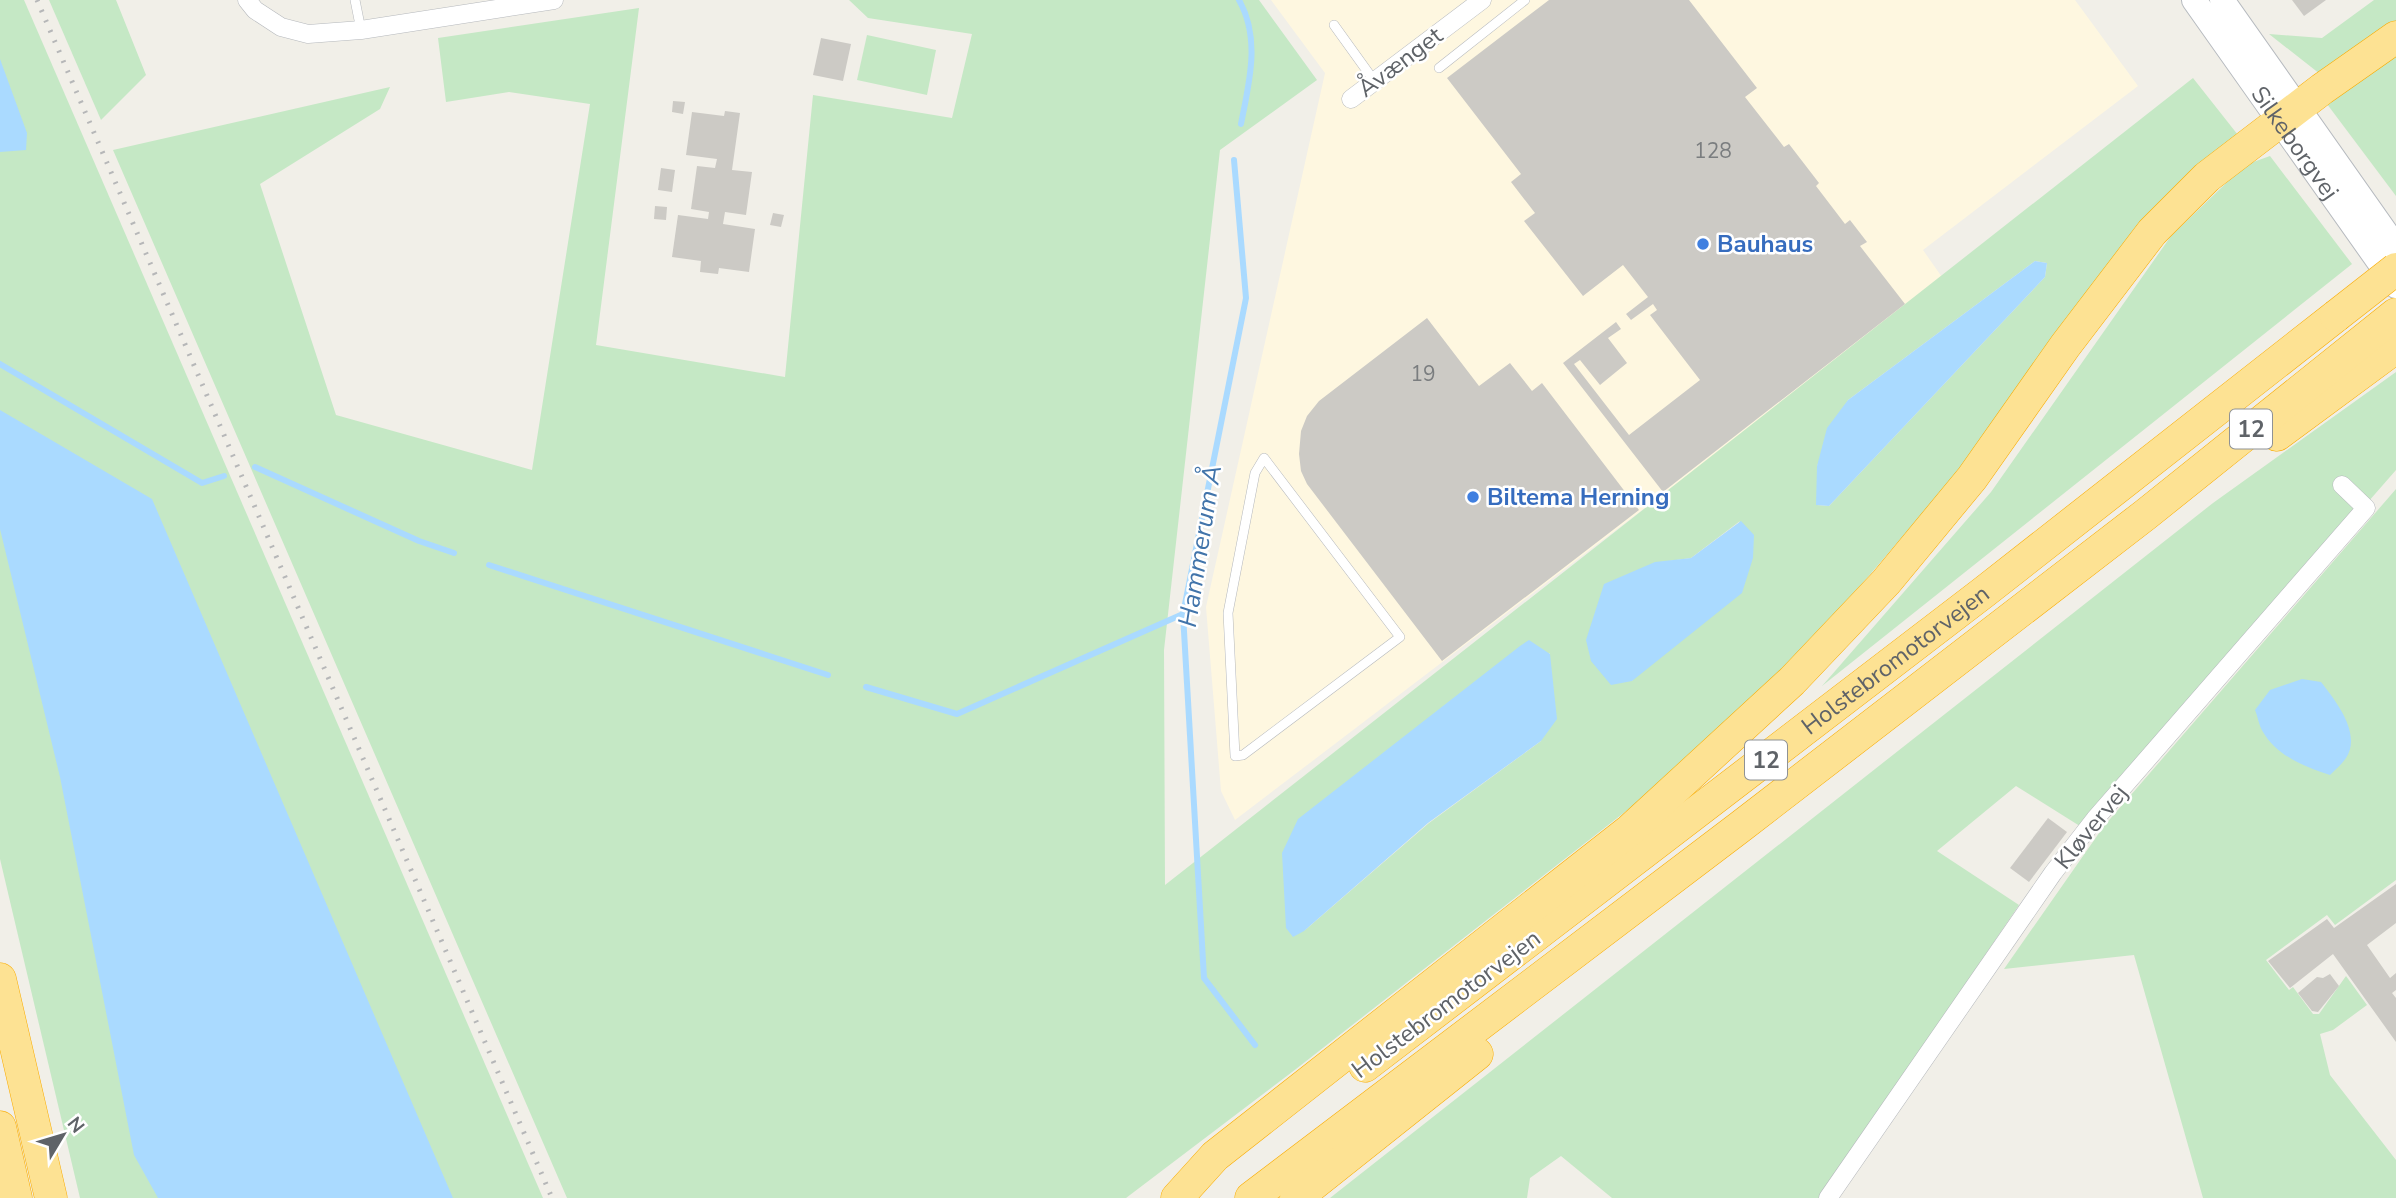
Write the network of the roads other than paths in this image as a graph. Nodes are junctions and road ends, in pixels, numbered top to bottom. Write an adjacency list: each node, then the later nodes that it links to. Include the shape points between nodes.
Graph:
1 (247, 0): 10 (street, via 281,26 308,34)
2 (355, 0): 10 (lane)
3 (554, 0): 8 (street)
4 (1482, 0): 13 (street, Åvænget)
5 (1525, 0): 12 (lane)
6 (2194, 0): 15 (main road, Silkeborgvej)
7 (2222, 0): 15 (main road, Silkeborgvej)
8 (495, 5): 10 (street)
9 (1334, 25): 13 (lane)
10 (361, 30)
11 (2396, 37): 15 (highway)
12 (1439, 68)
13 (1375, 82): 14 (street, Åvænget)
14 (1351, 99)
15 (2289, 114): 16 (main road, Silkeborgvej); 18 (main road, Silkeborgvej); 28 (highway, via 2207,177 2151,232 1972,478 1886,582 1792,681 1630,830 1215,1156)
16 (2396, 247)
17 (2396, 269): 29 (highway, Holstebromotorvejen / 12, bridge, via 1720,796)
18 (2396, 286)
19 (2396, 314): 20 (highway)
20 (2376, 352): 23 (highway, Holstebromotorvejen / 12, via 2251,455 2144,515)
21 (1264, 458): 21 (lane, via 1400,637 1243,755 1235,756 1228,613 1255,473)
22 (2342, 485): 32 (street, Kløvervej, via 2366,508 2053,873)
23 (1740, 827): 30 (highway, Holstebromotorvejen / 12); 31 (highway, via 1661,906)
24 (0, 979): 26 (highway)
25 (0, 1127): 27 (highway)
26 (50, 1196)
27 (16, 1198)
28 (1177, 1198)
29 (1191, 1198)
30 (1251, 1198)
31 (1296, 1198)
32 (1828, 1198)

